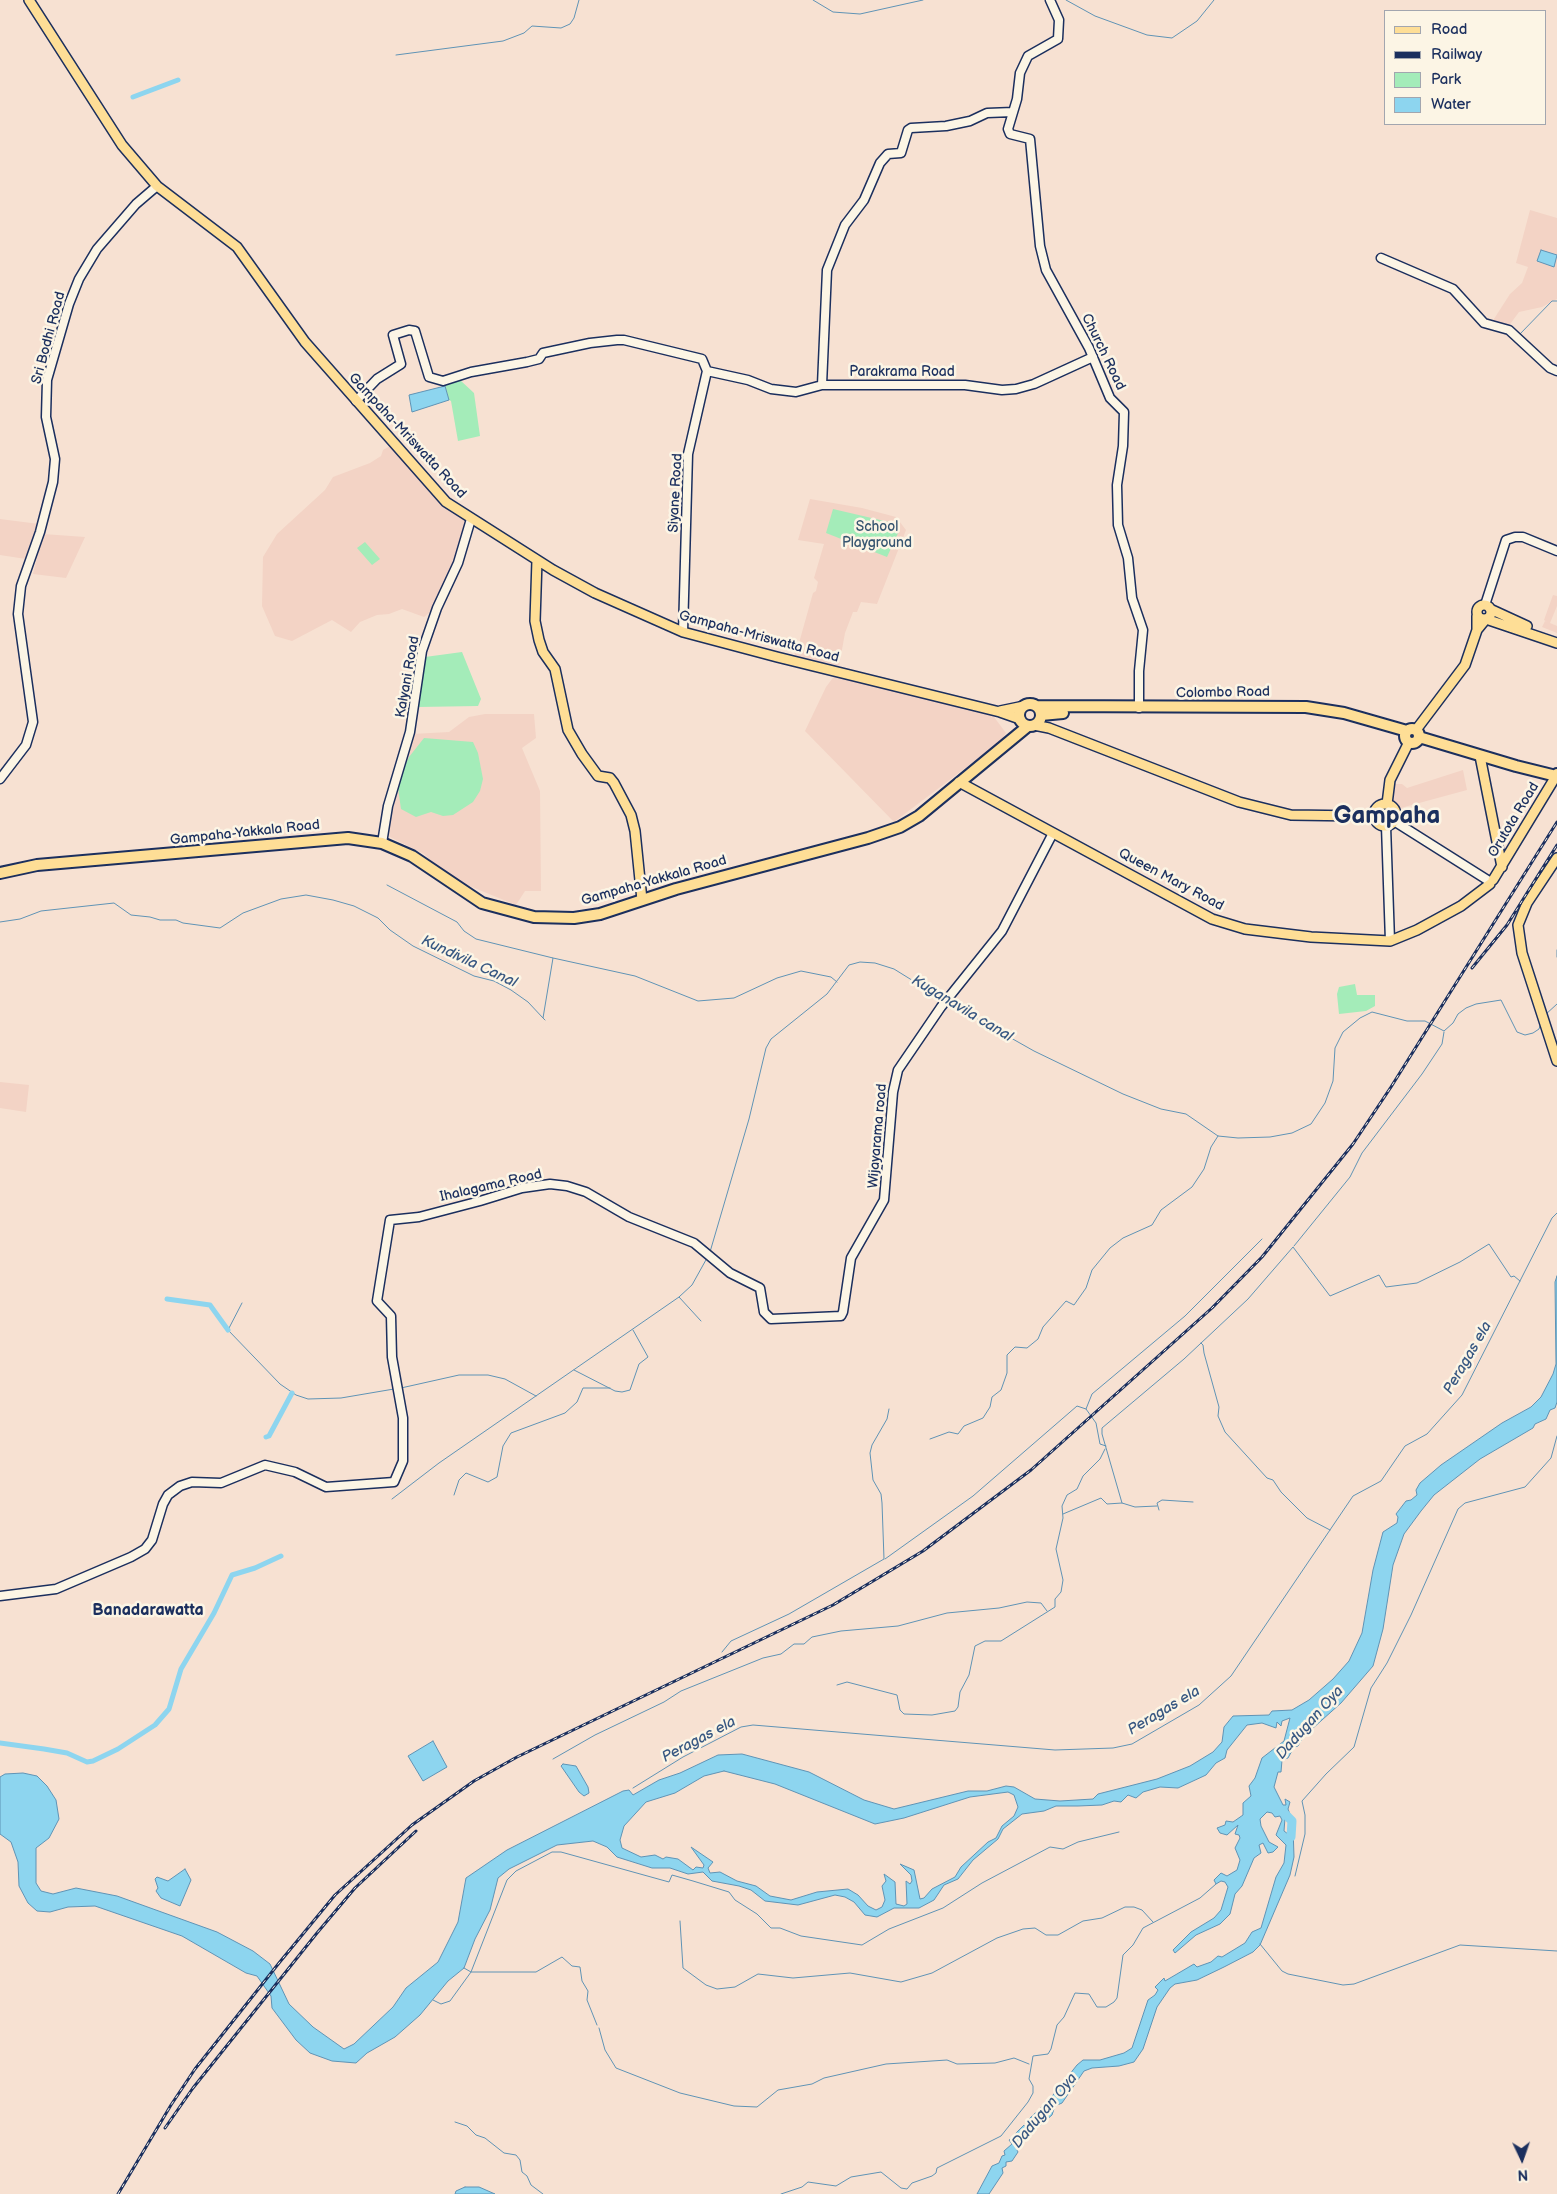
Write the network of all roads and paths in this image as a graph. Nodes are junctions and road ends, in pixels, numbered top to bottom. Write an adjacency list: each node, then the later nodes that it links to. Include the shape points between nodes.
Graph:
1 (29, 0): 4 (main road, Gampaha-Mriswatta Road, via 120,142)
2 (1050, 0): 3 (street, Church Road, via 1059,20 1058,38 1028,56 1020,73)
3 (1013, 112): 6 (street, Church Road, via 1008,132 1027,138 1031,144 1040,246 1046,270); 9 (street, via 987,113 946,126 911,128 901,154 888,154 880,163 864,200 845,225 827,270)
4 (157, 186): 10 (main road, Gampaha-Mriswatta Road, via 237,247 305,342); 25 (street, Sri Bodhi Road, via 136,204 97,249 68,304 48,380 46,417 54,459 54,482 22,586 18,614 34,722 26,745)
5 (1381, 258): 8 (street, via 1453,289 1484,323 1509,330)
6 (1093, 357): 9 (street, Parakrama Road, via 1016,389 965,385); 19 (street, Church Road, via 1110,398 1124,412 1117,485 1118,525 1128,558 1132,598 1143,630)
7 (707, 371): 9 (street, Parakrama Road, via 771,389 796,392); 10 (street, via 702,359 617,340 544,353 539,359 471,372 443,381 429,377 415,332 409,330 393,335 401,364 377,379); 16 (street, Siyane Road, via 688,454)
8 (1557, 371)
9 (822, 384)
10 (356, 402): 11 (main road, Gampaha-Mriswatta Road, via 446,502)
11 (471, 519): 13 (main road, Gampaha-Mriswatta Road); 32 (street, Kalyani Road, via 458,563 422,651 410,732 388,806)
12 (1557, 551): 14 (street, via 1523,538 1506,540)
13 (536, 560): 16 (main road, Gampaha-Mriswatta Road, via 595,593); 37 (main road, via 535,621 539,640 555,669 568,730 598,776 610,778 614,783 630,815 635,831)
14 (1488, 607): 15 (main road, via 1490,616); 15 (main road, via 1477,609); 17 (main road)
15 (1482, 618): 17 (main road); 22 (main road, via 1461,671)
16 (683, 632): 20 (main road, Gampaha-Mriswatta Road)
17 (1555, 639)
18 (1024, 706): 20 (main road, Gampaha-Mriswatta Road); 21 (highway, via 1019,713)
19 (1139, 711): 21 (highway, Colombo Road); 22 (highway, Colombo Road, via 1336,711)
20 (1000, 712): 21 (main road, Gampaha-Mriswatta Road)
21 (1034, 718): 26 (highway, Gampaha-Yakkala Road); 28 (main road, Gampaha-Mriswatta Road, via 1049,728 1239,802 1291,815)
22 (1412, 735): 23 (highway, Colombo Road); 27 (main road, via 1390,780)
23 (1480, 756): 24 (highway, Colombo Road); 34 (main road)
24 (1556, 775): 34 (main road, Orutota Road)
25 (0, 779)
26 (958, 782): 31 (main road, Queen Mary Road); 37 (highway, Gampaha-Yakkala Road, via 919,816 900,827)
27 (1386, 804): 28 (main road, via 1381,805); 29 (main road, via 1395,810)
28 (1376, 815): 30 (main road, via 1380,824)
29 (1394, 821): 30 (main road); 36 (street)
30 (1386, 826): 38 (street)
31 (1053, 833): 38 (main road, Queen Mary Road, via 1212,919 1233,926 1304,937); 40 (street, Wijayarama road, via 1002,931 940,1007 898,1070 893,1092 884,1200 851,1258 843,1315 802,1320 771,1319 764,1312 760,1288 730,1273)
32 (382, 843): 35 (highway, Gampaha-Yakkala Road, via 331,838 37,865); 37 (highway, Gampaha-Yakkala Road, via 419,860 482,903 520,914 574,918 600,914)
33 (1557, 858): 39 (main road, via 1526,903 1518,925 1522,953)
34 (1502, 867): 36 (main road, Orutota Road)
35 (0, 873)
36 (1491, 881): 38 (main road, Orutota Road, via 1461,906)
37 (642, 900)
38 (1390, 941)
39 (1557, 1061)
40 (712, 1256): 41 (street, Ihalagama Road, via 687,1239 629,1217 586,1192 550,1184 522,1188 419,1217 390,1220 378,1301 391,1316 392,1357 403,1418 402,1466 394,1482 326,1487 295,1472 265,1465 221,1483 192,1482 168,1495 152,1540 131,1557 56,1589)
41 (0, 1596)

